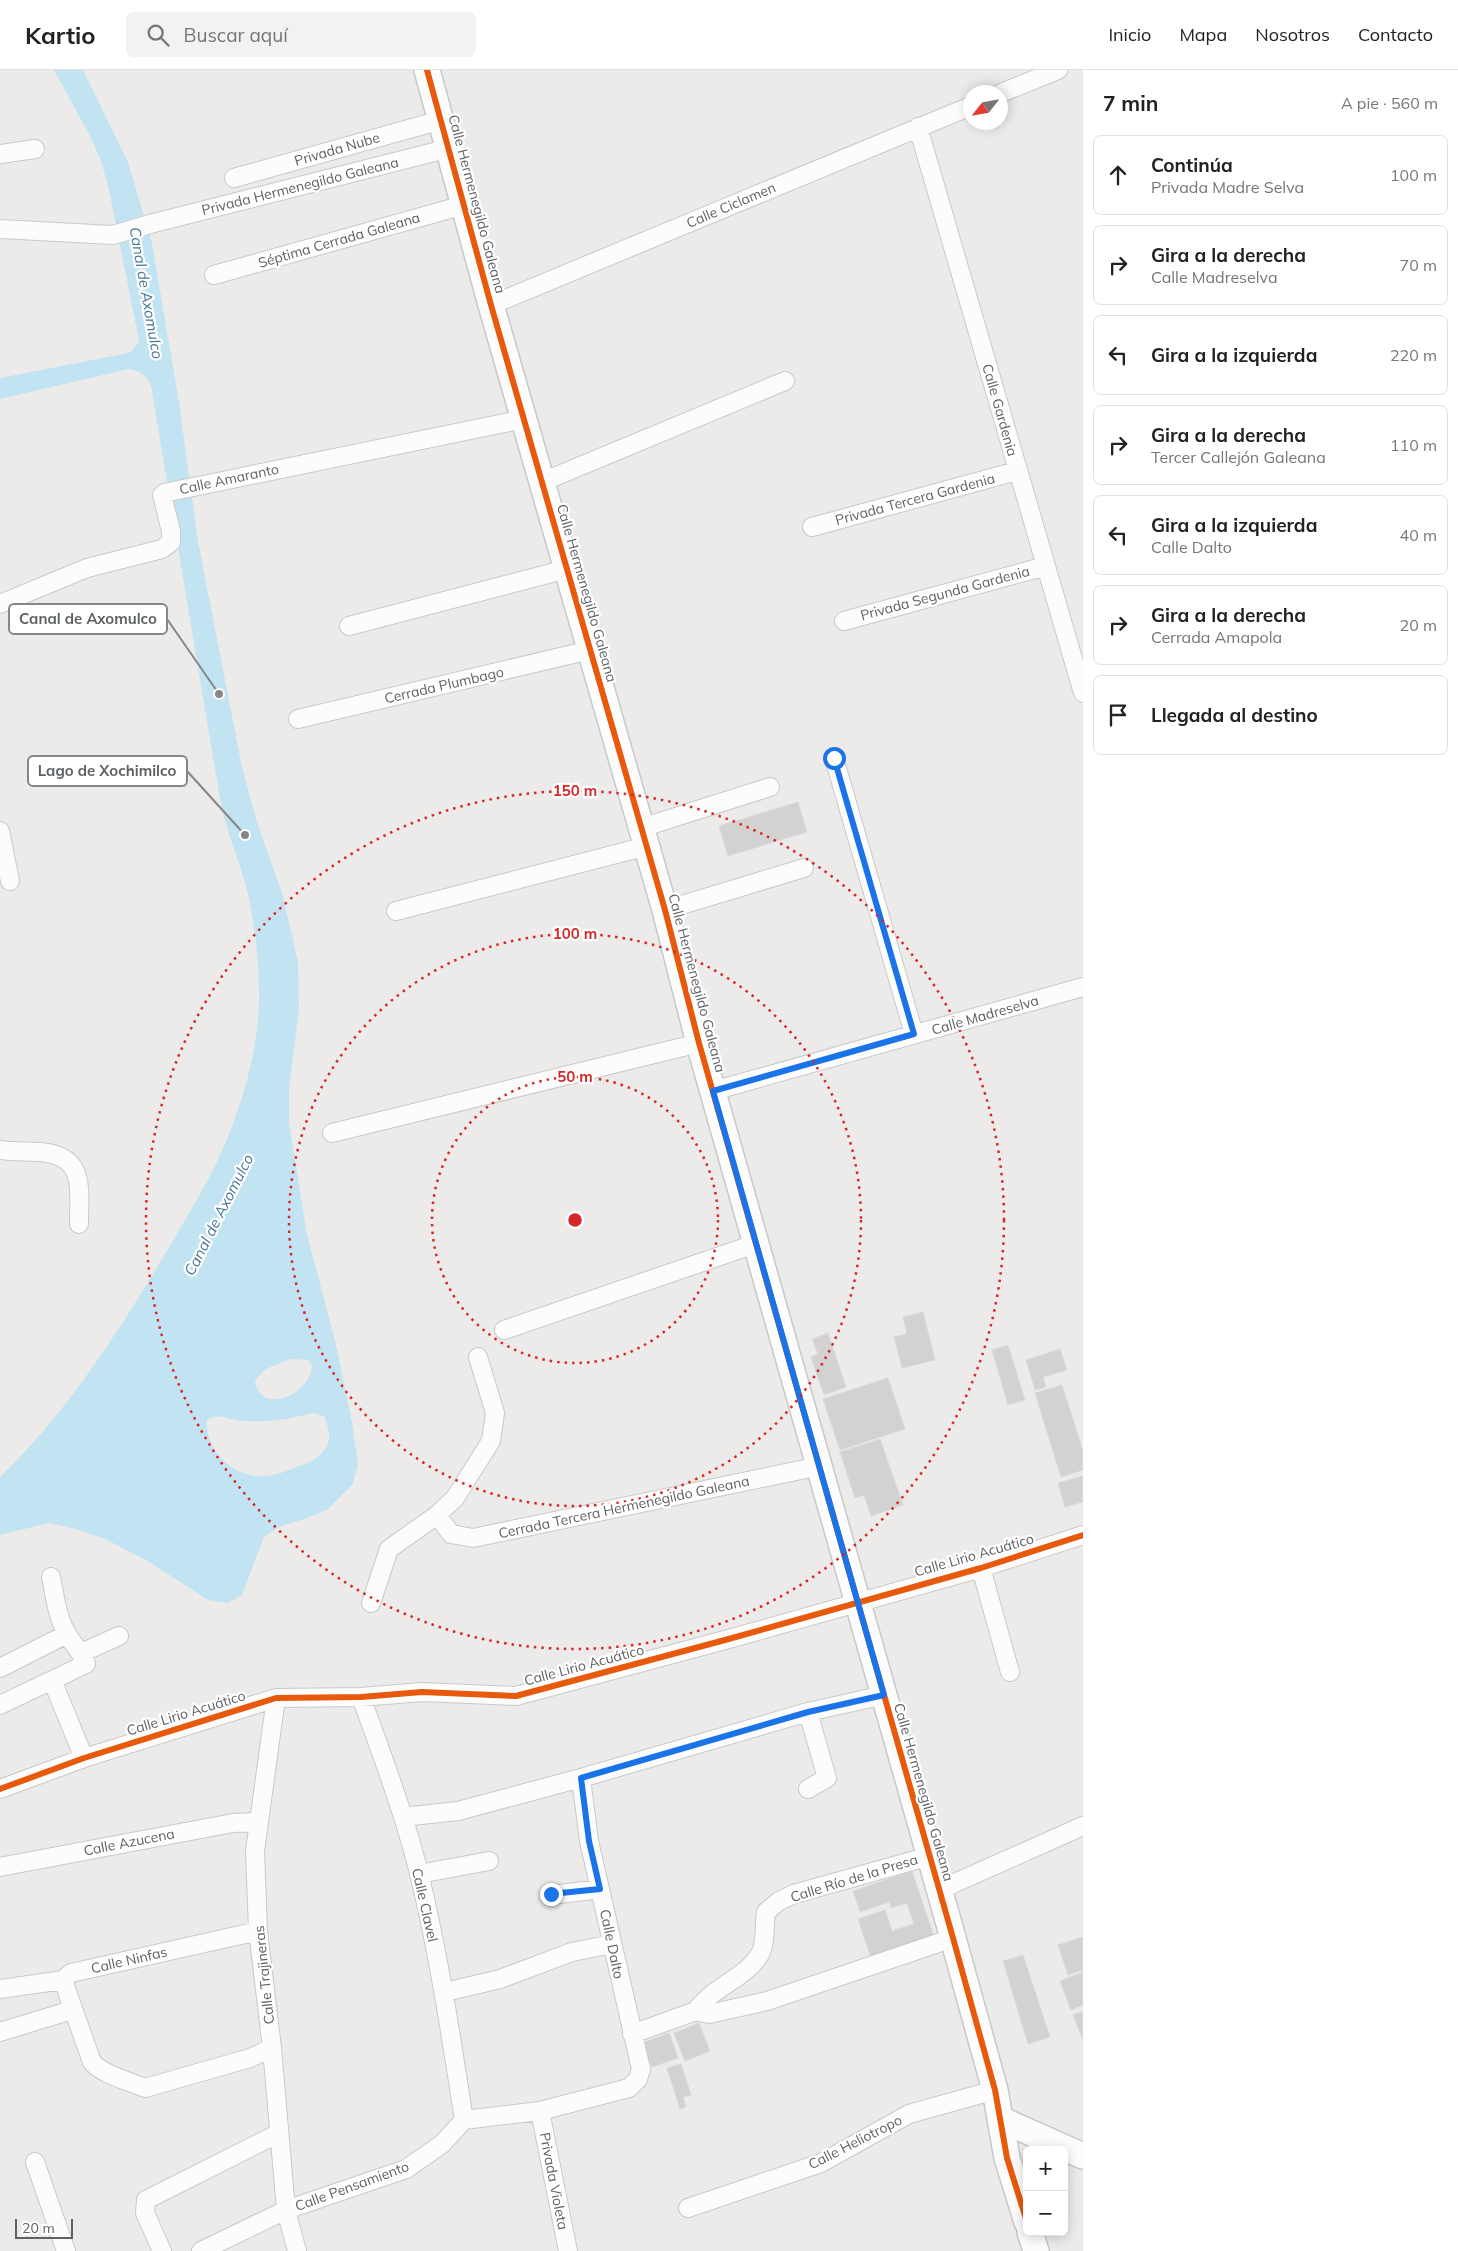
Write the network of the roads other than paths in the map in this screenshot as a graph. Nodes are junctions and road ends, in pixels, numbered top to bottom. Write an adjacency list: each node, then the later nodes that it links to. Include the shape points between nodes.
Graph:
1 (428, 70): 5 (street, Calle Hermenegildo Galeana)
2 (1058, 70): 3 (street)
3 (1008, 91)
4 (963, 109): 6 (street, Calle Ciclamen)
5 (441, 120): 7 (street, Calle Hermenegildo Galeana); 10 (street, Privada Nube)
6 (918, 127): 14 (street, Calle Ciclamen); 17 (street, Calle Gardenia)
7 (450, 148): 11 (street, Calle Hermenegildo Galeana); 12 (street, Privada Hermenegildo Galeana, via 113,235)
8 (35, 149): 9 (street)
9 (0, 154)
10 (234, 178)
11 (464, 204): 13 (street, Séptima Cerrada Galeana); 14 (street, Calle Hermenegildo Galeana)
12 (0, 229)
13 (214, 275)
14 (491, 305): 16 (street, Calle Hermenegildo Galeana)
15 (785, 381): 18 (street)
16 (524, 419): 18 (street, Calle Hermenegildo Galeana); 22 (street, Calle Amaranto, via 167,492 162,495 171,542 162,549 87,568)
17 (1017, 471): 19 (street, Privada Tercera Gardenia); 20 (street, Calle Gardenia)
18 (542, 482): 21 (street, Calle Hermenegildo Galeana)
19 (812, 526)
20 (1046, 566): 23 (street, Privada Segunda Gardenia); 26 (street, Calle Gardenia)
21 (567, 569): 24 (street); 25 (street, Calle Hermenegildo Galeana)
22 (0, 604)
23 (844, 621)
24 (349, 626)
25 (590, 650): 27 (street, Cerrada Plumbago); 31 (street, Calle Hermenegildo Galeana)
26 (1083, 693)
27 (298, 719)
28 (834, 758): 37 (street)
29 (770, 787): 31 (street)
30 (0, 831): 33 (street)
31 (644, 837): 34 (street, Calle Hermenegildo Galeana); 35 (street)
32 (804, 868): 34 (street)
33 (10, 881)
34 (665, 910): 38 (street, Calle Hermenegildo Galeana)
35 (396, 911)
36 (1083, 987): 37 (street, Calle Madreselva)
37 (914, 1034): 39 (street, Calle Madreselva)
38 (699, 1044): 39 (street, Calle Hermenegildo Galeana); 40 (street)
39 (713, 1091): 43 (street, Calle Hermenegildo Galeana)
40 (332, 1133)
41 (0, 1150): 42 (street, via 40,1152 70,1161 78,1178)
42 (79, 1224)
43 (755, 1244): 44 (street); 46 (street, Calle Hermenegildo Galeana)
44 (504, 1330)
45 (478, 1357): 47 (street, via 495,1413 491,1441 455,1498)
46 (820, 1466): 47 (street, Cerrada Tercera Hermenegildo Galeana, via 473,1538 451,1534); 51 (street, Calle Hermenegildo Galeana)
47 (437, 1515): 52 (street, via 389,1549)
48 (1082, 1541): 49 (street, Calle Lirio Acuático)
49 (981, 1568): 51 (street, Calle Lirio Acuático); 57 (street)
50 (51, 1577): 53 (street)
51 (858, 1602): 59 (street, Calle Hermenegildo Galeana); 60 (street, Calle Lirio Acuático, via 516,1696 422,1692)
52 (371, 1603)
53 (67, 1634): 55 (street); 56 (street)
54 (119, 1636): 55 (street)
55 (81, 1652): 58 (street, via 86,1664)
56 (0, 1668)
57 (1010, 1672)
58 (52, 1680): 62 (street); 64 (street)
59 (884, 1695): 63 (street); 71 (street, Calle Hermenegildo Galeana)
60 (361, 1697): 61 (street, Calle Lirio Acuático); 68 (street, Calle Clavel)
61 (276, 1698): 64 (street, Calle Lirio Acuático); 69 (street, Calle Trajineras)
62 (0, 1706)
63 (808, 1712): 65 (street); 67 (street, via 826,1778)
64 (84, 1758): 66 (street, Calle Lirio Acuático)
65 (581, 1778): 68 (street, via 458,1811); 75 (street, Calle Dalto, via 589,1841)
66 (1, 1788)
67 (808, 1789)
68 (403, 1817): 74 (street, Calle Clavel)
69 (259, 1822): 73 (street, Calle Azucena, via 234,1822); 78 (street, Calle Trajineras, via 255,1851)
70 (1083, 1826): 76 (street)
71 (930, 1856): 76 (street, Calle Hermenegildo Galeana); 85 (street, Calle Río de la Presa, via 794,1894 780,1901 766,1912 761,1954 704,2000)
72 (489, 1860): 74 (street)
73 (0, 1867)
74 (419, 1874): 83 (street, Calle Clavel)
75 (600, 1889): 77 (street); 80 (street, Calle Dalto)
76 (939, 1890): 79 (street, Calle Hermenegildo Galeana)
77 (551, 1894)
78 (258, 1931): 81 (street, Calle Ninfas, via 72,1973); 88 (street, Calle Trajineras)
79 (953, 1938): 85 (street, via 767,2000 709,2014); 89 (street, Calle Hermenegildo Galeana)
80 (612, 1944): 83 (street, via 572,1952 500,1979); 87 (street, Calle Dalto)
81 (63, 1980): 82 (street, Calle Ninfas); 84 (street)
82 (0, 1990)
83 (445, 1992): 92 (street, Calle Clavel)
84 (72, 2010): 86 (street); 88 (street, via 92,2062 100,2071 145,2088 250,2058)
85 (696, 2011): 87 (street)
86 (0, 2032)
87 (632, 2034): 90 (street, Calle Dalto, via 642,2069 629,2088)
88 (272, 2048): 93 (street, Calle Trajineras)
89 (995, 2090): 91 (street, Calle Hermenegildo Galeana); 96 (street, Calle Heliotropo, via 909,2114 821,2162)
90 (540, 2111): 92 (street); 104 (street, Privada Violeta)
91 (1000, 2119): 94 (street); 97 (street, Calle Hermenegildo Galeana, via 1007,2158)
92 (464, 2120): 98 (street, Calle Pensamiento, via 442,2144 406,2169)
93 (279, 2133): 98 (street, Calle Trajineras); 101 (street, via 146,2200 145,2213)
94 (1083, 2156)
95 (35, 2162): 100 (street)
96 (688, 2208)
97 (1023, 2209)
98 (286, 2210): 102 (street, Calle Pensamiento); 103 (street, Calle Trajineras)
99 (1031, 2236): 105 (street)
100 (66, 2251)
101 (162, 2251)
102 (202, 2251)
103 (297, 2251)
104 (568, 2251)
105 (1036, 2251)

